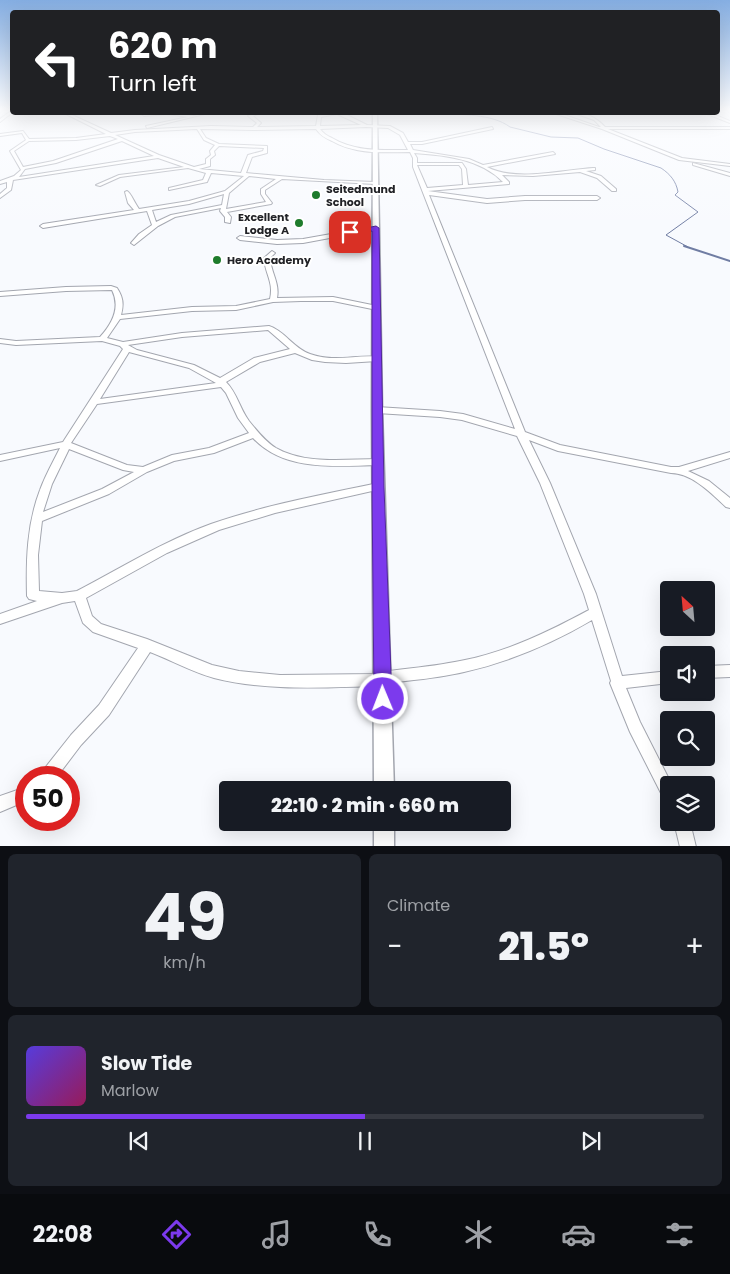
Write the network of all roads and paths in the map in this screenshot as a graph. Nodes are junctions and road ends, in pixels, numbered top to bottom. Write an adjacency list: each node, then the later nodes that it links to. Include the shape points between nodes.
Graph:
1 (17, 147): 17 (street, via 12,151)
2 (101, 147): 17 (street, via 80,155)
3 (138, 147): 13 (street)
4 (215, 147): 19 (street, via 208,165)
5 (266, 147): 24 (street, via 264,152 250,156)
6 (348, 147): 11 (street)
7 (375, 147): 11 (main road)
8 (408, 147): 10 (street)
9 (651, 147): 14 (street)
10 (410, 151): 11 (street); 15 (street, via 415,158); 18 (street, via 469,160)
11 (376, 152): 29 (main road)
12 (553, 153): 18 (street)
13 (157, 156): 19 (street); 27 (street)
14 (681, 159): 16 (street); 25 (street)
15 (414, 164): 31 (street, via 460,164 464,169); 36 (street)
16 (730, 165)
17 (22, 166): 27 (street, via 20,175)
18 (483, 166): 23 (street)
19 (192, 168): 22 (street); 30 (street, via 119,176)
20 (593, 168): 21 (street)
21 (579, 170): 23 (street); 33 (street, via 599,178)
22 (210, 172): 24 (street); 32 (street, via 204,182)
23 (496, 173): 31 (street, via 507,183)
24 (245, 175): 26 (street); 35 (street)
25 (730, 175)
26 (280, 178): 29 (street); 39 (street, via 263,189 269,203)
27 (12, 179): 28 (street); 37 (street, via 9,189)
28 (0, 183)
29 (375, 183): 45 (main road)
30 (98, 185)
31 (466, 186): 36 (street)
32 (171, 189)
33 (614, 190)
34 (127, 192): 41 (street)
35 (227, 192): 39 (street); 40 (street)
36 (426, 192): 38 (street, via 487,201); 62 (street)
37 (0, 196)
38 (597, 198)
39 (224, 208): 42 (street); 43 (street, via 172,216)
40 (149, 209): 41 (street); 43 (street)
41 (137, 210): 44 (street)
42 (228, 222)
43 (155, 225): 47 (street)
44 (43, 226)
45 (376, 228): 46 (street, via 303,241); 51 (main road)
46 (240, 238)
47 (134, 243)
48 (272, 253): 50 (street, via 266,264 275,281)
49 (0, 294): 52 (street, via 110,288 119,295)
50 (273, 300): 51 (street, via 333,299); 52 (street, via 236,308)
51 (377, 308): 57 (main road)
52 (118, 316): 53 (street)
53 (102, 339): 54 (street); 55 (street)
54 (0, 341)
55 (125, 346): 56 (street, via 182,335 269,328); 58 (street, via 151,357 183,363); 59 (street)
56 (296, 350): 57 (street, via 319,359); 58 (street, via 257,360)
57 (377, 359): 60 (main road)
58 (221, 383): 59 (street); 61 (street, via 229,390 238,411)
59 (94, 402): 63 (street)
60 (377, 410): 62 (street, via 463,417); 66 (main road)
61 (254, 434): 66 (street, via 274,451 292,458); 67 (street, via 211,451 172,458)
62 (521, 434): 68 (street, via 565,450); 74 (street, via 545,483)
63 (66, 444): 65 (street); 67 (street, via 126,468); 71 (street, via 45,489)
64 (730, 454): 68 (street)
65 (0, 458)
66 (378, 462): 69 (main road)
67 (144, 470): 71 (street, via 103,493)
68 (679, 470): 70 (street, via 706,483)
69 (378, 487): 72 (street, via 213,528); 80 (main road)
70 (730, 504)
71 (36, 519): 73 (street, via 31,562 33,596)
72 (79, 596): 73 (street); 76 (street, via 91,624)
73 (62, 598): 75 (street)
74 (596, 612): 80 (street, via 510,652 466,666); 81 (street)
75 (0, 619)
76 (147, 645): 80 (street, via 240,677 280,682); 82 (street, via 104,710)
77 (715, 672): 78 (street)
78 (730, 672)
79 (660, 678): 81 (street)
80 (383, 679): 84 (main road)
81 (618, 683): 83 (street, via 635,728)
82 (55, 766)
83 (660, 777)
84 (384, 781)
85 (15, 798): 86 (street)
86 (0, 804)
87 (384, 831): 89 (main road)
88 (684, 831): 90 (street)
89 (384, 846)
90 (688, 846)

